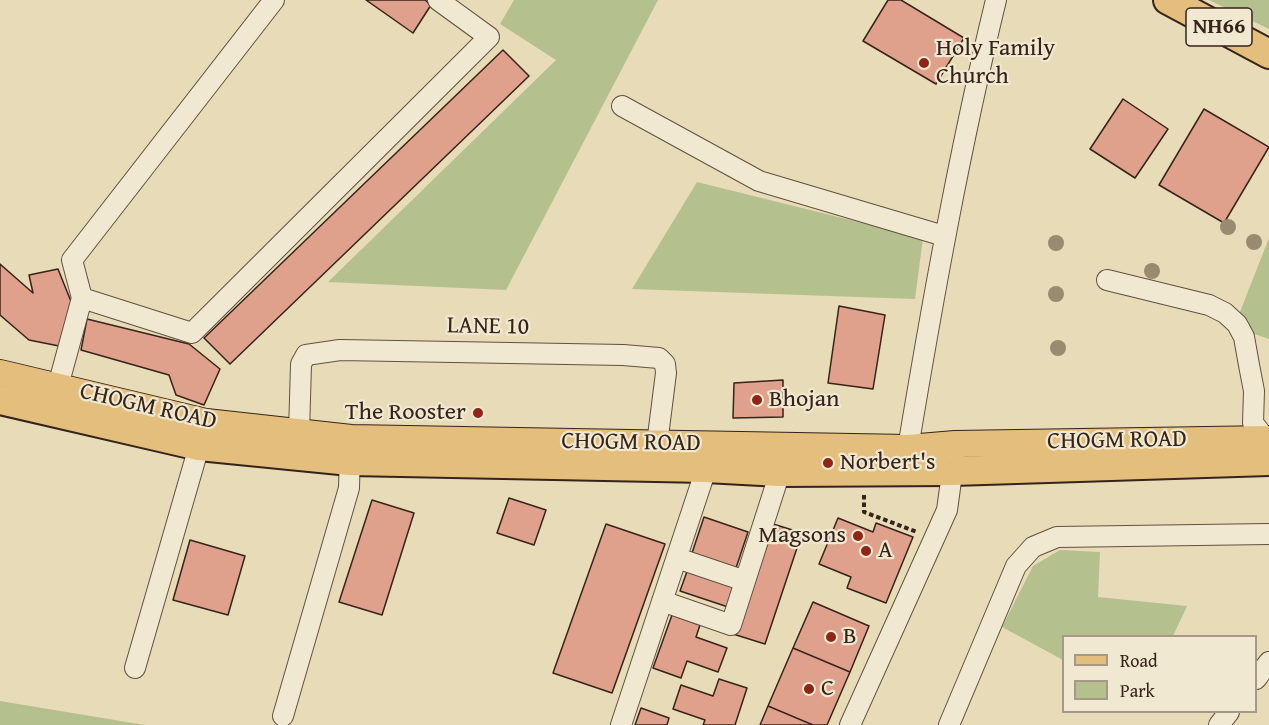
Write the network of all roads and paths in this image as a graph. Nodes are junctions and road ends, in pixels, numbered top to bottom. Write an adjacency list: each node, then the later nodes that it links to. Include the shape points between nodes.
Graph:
1 (274, 0): 9 (street, via 72,260)
2 (438, 0): 9 (street, via 489,37 192,333)
3 (996, 0): 7 (street)
4 (1168, 0): 5 (highway, NH66)
5 (1269, 54)
6 (622, 106): 7 (street, via 759,181)
7 (944, 236): 17 (street)
8 (1107, 280): 16 (street, via 1200,303 1225,313 1236,324 1244,337 1254,391 1253,423)
9 (82, 298): 11 (street)
10 (0, 373): 11 (main road, CHOGM ROAD)
11 (58, 386): 14 (main road, CHOGM ROAD)
12 (0, 400): 14 (highway, CHOGM ROAD)
13 (299, 433): 14 (main road, CHOGM ROAD); 15 (street, LANE 10, via 301,364 306,355 318,352 623,355 659,358 665,364); 18 (main road, CHOGM ROAD)
14 (202, 434): 18 (highway, CHOGM ROAD); 29 (street)
15 (657, 444): 18 (main road, CHOGM ROAD); 19 (main road, CHOGM ROAD)
16 (1268, 445): 20 (highway, CHOGM ROAD)
17 (908, 448): 19 (main road, CHOGM ROAD); 20 (main road, CHOGM ROAD)
18 (350, 450): 19 (highway, CHOGM ROAD); 31 (street, via 349,488)
19 (710, 456): 22 (highway, CHOGM ROAD); 25 (street)
20 (954, 457): 21 (highway, CHOGM ROAD); 24 (street, via 947,510)
21 (863, 470): 22 (highway, CHOGM ROAD); 24 (path, via 864,512)
22 (780, 472): 26 (street)
23 (1269, 534): 34 (street, via 1057,537 1033,547 1016,566)
24 (934, 538): 33 (street)
25 (677, 558): 26 (street); 27 (street)
26 (745, 582): 27 (street, via 730,625)
27 (662, 601): 32 (street)
28 (1269, 662): 30 (street)
29 (135, 668)
30 (1257, 678)
31 (283, 716)
32 (621, 725)
33 (850, 725)
34 (949, 725)

